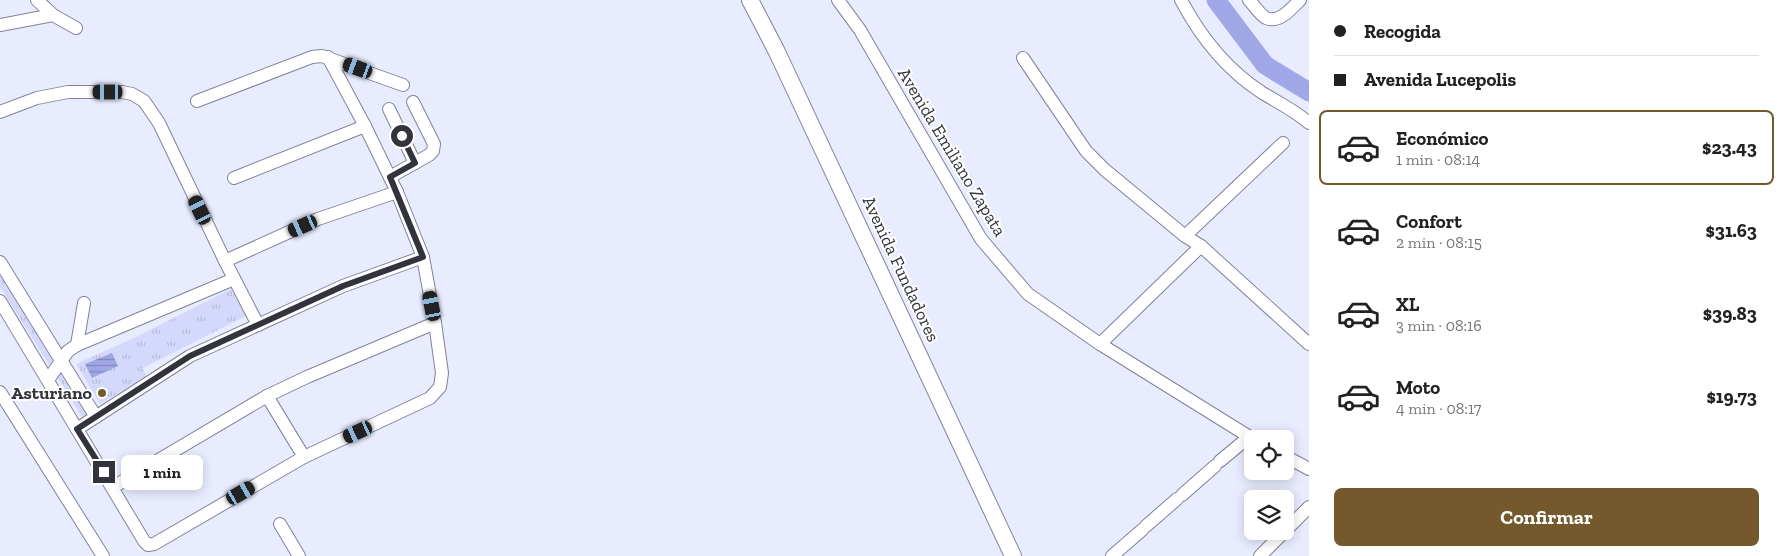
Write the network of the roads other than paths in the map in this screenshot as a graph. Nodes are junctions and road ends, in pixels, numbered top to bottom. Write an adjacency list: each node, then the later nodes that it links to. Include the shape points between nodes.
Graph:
1 (37, 0): 8 (street)
2 (750, 0): 54 (main road, Avenida Fundadores)
3 (763, 0): 55 (main road, Avenida Fundadores)
4 (838, 0): 36 (street, Avenida Emiliano Zapata, via 860,30 981,239 1028,294)
5 (1180, 0): 18 (street, via 1216,52 1241,78)
6 (1249, 0): 7 (street, via 1266,18 1274,19)
7 (1300, 0)
8 (54, 15): 9 (street); 10 (street)
9 (0, 25)
10 (76, 28)
11 (328, 57): 13 (street); 14 (street, via 312,57); 19 (street)
12 (1024, 58): 25 (street, via 1086,151)
13 (403, 85)
14 (197, 101)
15 (413, 102): 21 (street, via 434,144 429,155)
16 (390, 109): 21 (street)
17 (0, 112): 28 (street, via 37,98 68,92 122,92 144,101 159,123)
18 (1309, 123)
19 (365, 126): 22 (street); 23 (street)
20 (1283, 144): 25 (street)
21 (415, 163): 22 (street)
22 (390, 177): 24 (street)
23 (234, 178)
24 (397, 192): 27 (street); 28 (street, via 318,219)
25 (1185, 236): 26 (street)
26 (1201, 246): 35 (street); 36 (street)
27 (423, 257): 33 (street); 34 (street, via 343,286)
28 (225, 261): 30 (street)
29 (0, 262): 38 (street)
30 (234, 278): 34 (street); 37 (street)
31 (0, 301): 39 (street)
32 (84, 303): 37 (street)
33 (436, 323): 41 (street); 46 (street, via 442,373 440,387 430,398)
34 (258, 325): 42 (street, via 190,356)
35 (1308, 343)
36 (1100, 344): 44 (street, Avenida Emiliano Zapata)
37 (77, 345): 38 (street)
38 (61, 362): 39 (street); 42 (street)
39 (48, 380): 43 (street)
40 (0, 392): 52 (street)
41 (267, 396): 46 (street); 49 (street)
42 (96, 417): 43 (street)
43 (77, 429): 49 (street)
44 (1244, 434)
45 (1244, 443): 56 (street)
46 (304, 457): 49 (street, via 148,545)
47 (1294, 461): 48 (street)
48 (1309, 469)
49 (112, 487)
50 (1309, 507): 57 (street)
51 (280, 524): 53 (street)
52 (103, 556)
53 (299, 556)
54 (1013, 556)
55 (1024, 556)
56 (1112, 556)
57 (1260, 556)

